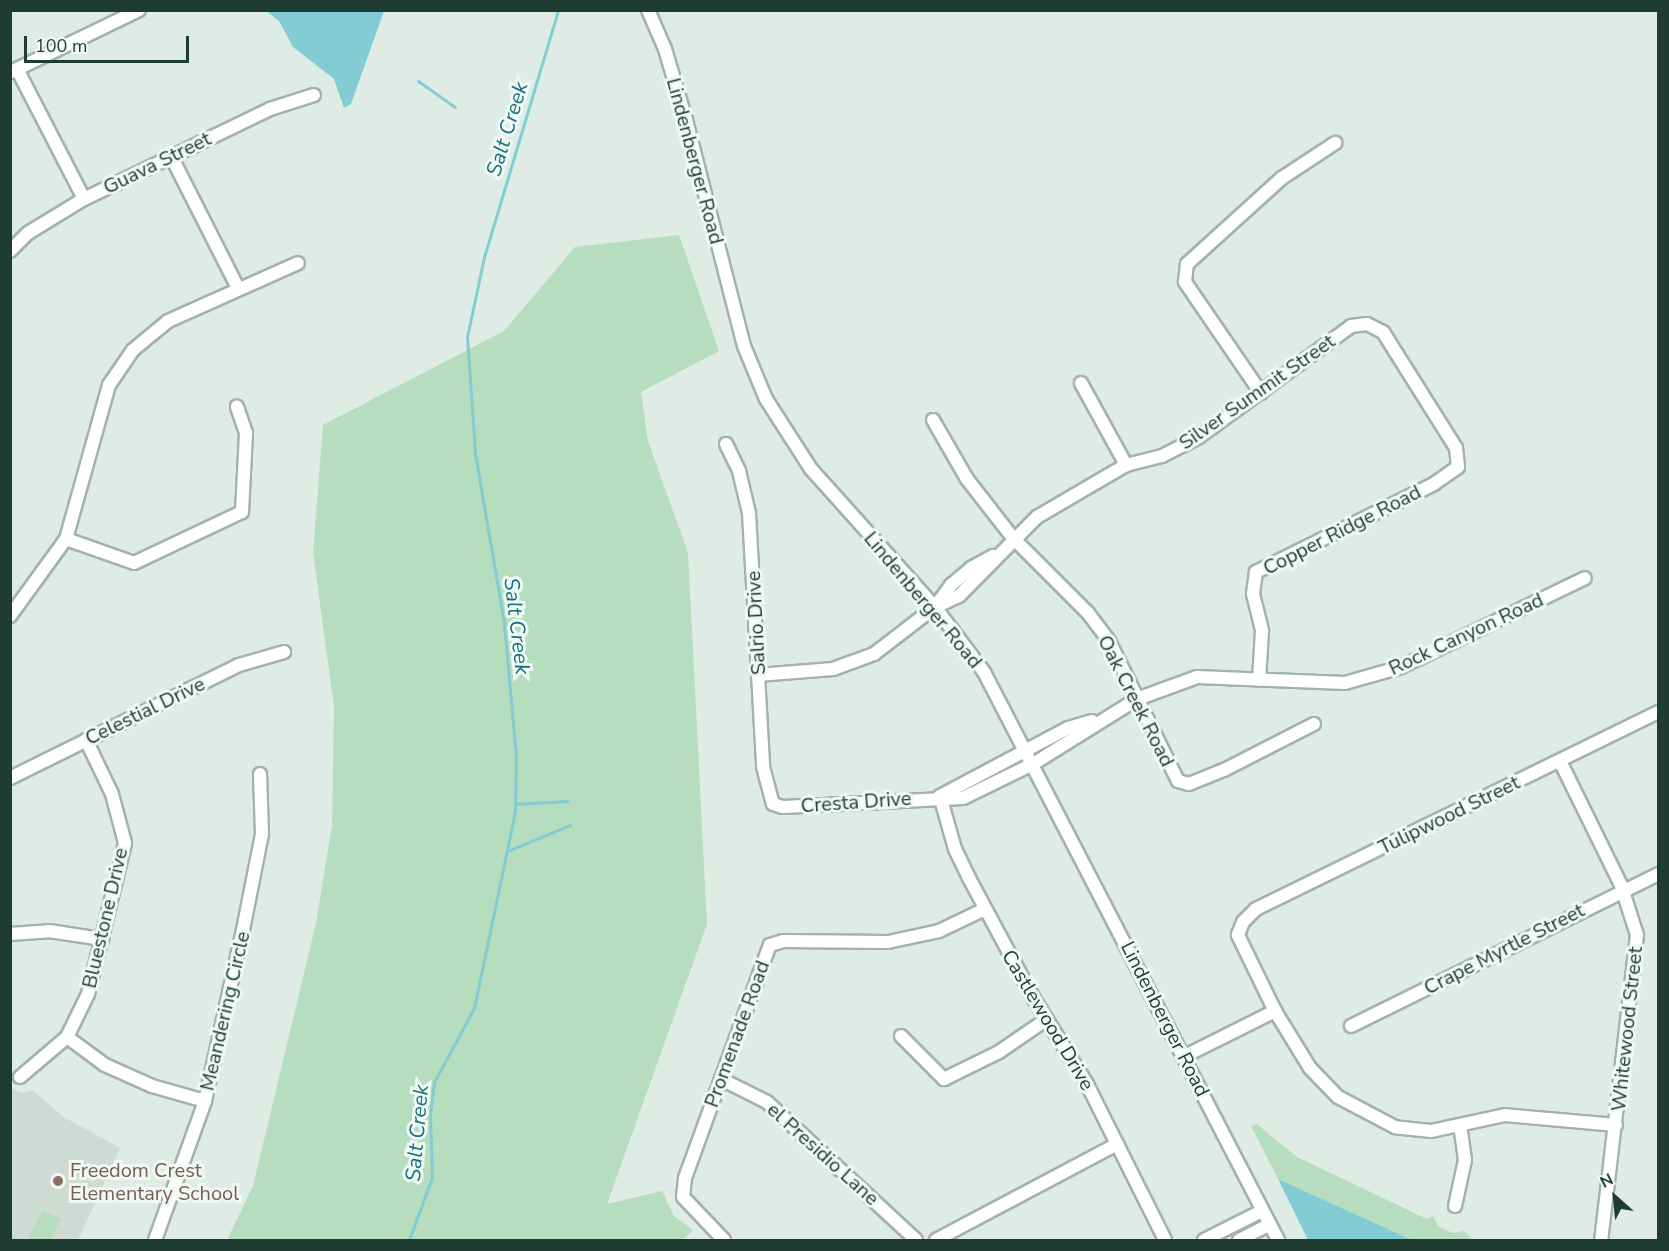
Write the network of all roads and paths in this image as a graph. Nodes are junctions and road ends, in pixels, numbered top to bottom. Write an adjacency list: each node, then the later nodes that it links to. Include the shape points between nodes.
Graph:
1 (139, 10): 3 (street)
2 (648, 10): 21 (street, Lindenberger Road, via 686,120 744,346 766,399 812,469)
3 (14, 71): 7 (street)
4 (314, 95): 6 (street, Guava Street, via 270,109)
5 (1335, 143): 12 (street, via 1282,178 1187,264 1185,282)
6 (171, 156): 7 (street, Guava Street); 10 (street)
7 (84, 199): 8 (street, Guava Street, via 28,233)
8 (10, 251)
9 (298, 263): 10 (street)
10 (238, 288): 19 (street, via 168,321 133,350 109,385)
11 (1081, 382): 16 (street)
12 (1261, 393): 16 (street, Silver Summit Street, via 1199,437 1162,456); 17 (street, Silver Summit Street, via 1351,326 1367,324 1383,332 1456,448)
13 (237, 407): 19 (street, via 246,433 242,512 134,564)
14 (933, 420): 18 (street, Oak Creek Road, via 967,479)
15 (726, 444): 24 (street, Salrio Drive, via 739,471 749,513)
16 (1126, 465): 18 (street, Silver Summit Street, via 1037,517)
17 (1458, 467): 25 (street, Copper Ridge Road, via 1434,484 1256,572 1253,594 1262,631)
18 (1013, 538): 21 (street, Silver Summit Street, via 959,596); 26 (street, Oak Creek Road, via 1095,622)
19 (66, 539): 22 (street)
20 (1585, 578): 25 (street, Rock Canyon Road, via 1401,667 1345,683)
21 (935, 607): 24 (street, Silver Summit Street, via 885,648 848,665 817,672); 31 (street, Lindenberger Road, via 984,672)
22 (10, 616)
23 (284, 652): 30 (street, Celestial Drive, via 239,665)
24 (758, 675): 37 (street, Salrio Drive, via 763,767)
25 (1259, 680): 26 (street, Rock Canyon Road, via 1197,676)
26 (1137, 699): 28 (street, Rock Canyon Road); 29 (street, Oak Creek Road, via 1178,781 1189,784)
27 (1659, 712): 32 (street, Tulipwood Street)
28 (1102, 717): 31 (street, Rock Canyon Road, via 1068,728); 33 (street, Rock Canyon Road)
29 (1314, 724)
30 (86, 740): 35 (street, Celestial Drive); 42 (street, Bluestone Drive, via 112,794 125,843)
31 (1027, 751): 33 (street, Lindenberger Road); 36 (street, Cresta Drive)
32 (1560, 761): 39 (street, Whitewood Street); 43 (street, Tulipwood Street, via 1256,909 1243,922 1238,935)
33 (1033, 764): 36 (street, Cresta Drive, via 963,798); 48 (street, Lindenberger Road)
34 (260, 774): 51 (street, Meandering Circle, via 262,834)
35 (10, 778)
36 (940, 796): 37 (street, Cresta Drive, via 783,807); 40 (street, Castlewood Drive, via 955,849)
37 (773, 804)
38 (1659, 874): 39 (street, Crape Myrtle Street)
39 (1623, 889): 45 (street, Crape Myrtle Street); 52 (street, Whitewood Street, via 1635,927 1636,964)
40 (985, 909): 44 (street, Castlewood Drive); 50 (street, Promenade Road, via 939,931 888,942 783,941 770,945)
41 (10, 934): 42 (street, via 49,931)
42 (102, 939): 46 (street, Bluestone Drive, via 88,994)
43 (1275, 1011): 48 (street); 53 (street, via 1310,1068 1338,1097 1395,1127 1431,1131)
44 (1047, 1019): 47 (street, via 999,1052 944,1079); 54 (street, Castlewood Drive, via 1087,1084)
45 (1351, 1026)
46 (67, 1036): 49 (street, Bluestone Drive); 51 (street, via 115,1069 152,1086)
47 (901, 1036)
48 (1185, 1056): 56 (street, Lindenberger Road)
49 (20, 1077)
50 (721, 1079): 59 (street, Promenade Road, via 685,1178 683,1197); 60 (street, el Presidio Lane, via 767,1102)
51 (205, 1101): 58 (street, Meandering Circle)
52 (1616, 1125): 53 (street, via 1505,1114); 66 (street, Whitewood Street)
53 (1460, 1126): 55 (street, via 1465,1160)
54 (1117, 1144): 61 (street); 62 (street, Castlewood Drive)
55 (1455, 1206)
56 (1262, 1210): 57 (street, Lindenberger Road); 63 (street)
57 (1269, 1225): 64 (street); 65 (street, Lindenberger Road)
58 (155, 1240)
59 (724, 1240)
60 (916, 1240)
61 (936, 1240)
62 (1165, 1240)
63 (1204, 1240)
64 (1239, 1240)
65 (1278, 1240)
66 (1602, 1240)

